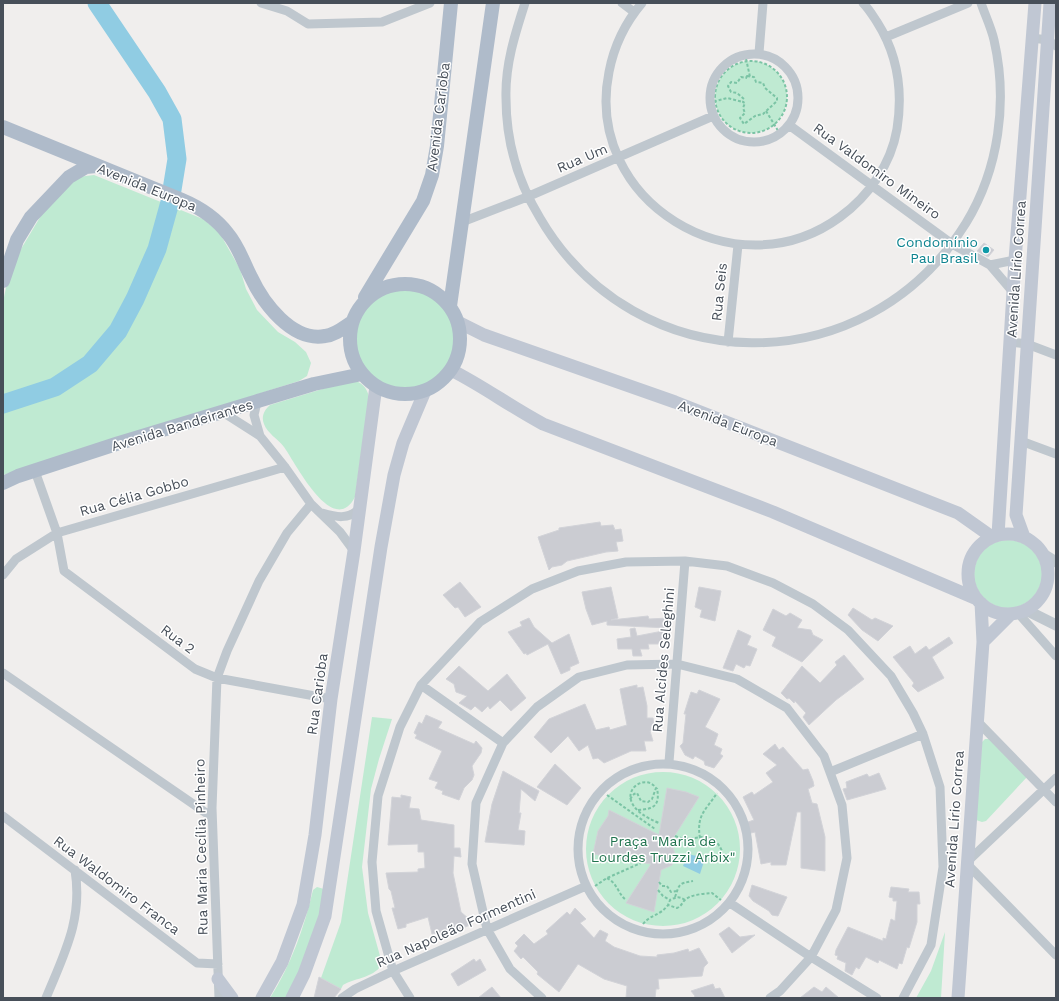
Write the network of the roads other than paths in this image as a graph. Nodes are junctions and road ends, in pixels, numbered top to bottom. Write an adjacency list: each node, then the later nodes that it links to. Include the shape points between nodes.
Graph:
1 (261, 3): 2 (street, via 287,11 308,24 382,22)
2 (430, 3)
3 (451, 3): 34 (main road, Avenida Carioba, via 432,175 423,201)
4 (493, 3): 26 (main road)
5 (524, 3): 25 (street, via 511,46 506,97 511,148)
6 (622, 3): 14 (street)
7 (642, 3): 14 (street)
8 (763, 3): 18 (street)
9 (863, 3): 15 (street)
10 (968, 3): 15 (street)
11 (981, 3): 27 (street, via 994,39 1000,82 999,125 991,167 975,207)
12 (1036, 3): 16 (main road, Avenida Lírio Correa)
13 (1050, 3): 17 (main road, Avenida Lírio Correa)
14 (634, 12): 22 (street, via 621,33 612,57 607,82 606,108)
15 (886, 36): 24 (street, via 900,86 900,112 893,144)
16 (1032, 38): 17 (street); 29 (main road, Avenida Lírio Correa)
17 (1052, 43): 39 (main road, Avenida Lírio Correa)
18 (759, 53): 19 (street, via 732,58 722,66 714,77 710,90); 20 (street, via 783,64 792,74 798,100 796,113)
19 (713, 116): 20 (street, via 730,136 742,141 768,140 780,134); 22 (street, Rua Um)
20 (789, 125): 24 (street, Rua Valdomiro Mineiro)
21 (3, 127): 23 (main road, Avenida Europa)
22 (618, 158): 25 (street, Rua Um); 28 (street, via 634,184 654,207 667,217 680,226 708,238)
23 (96, 166): 31 (main road, via 86,167 69,177 35,212 17,240); 35 (main road, Avenida Europa, via 182,200 209,214 235,244 259,293 294,329 310,335 325,336 336,333)
24 (873, 184): 27 (street, Rua Valdomiro Mineiro); 28 (street, via 853,207 828,226 799,238 769,245)
25 (527, 197): 26 (street, Rua Um); 37 (street, via 553,242 588,280 624,306 677,331)
26 (462, 222): 33 (main road)
27 (952, 244): 30 (street, Rua Valdomiro Mineiro); 37 (street, via 924,276 896,298 853,323 813,337 771,343)
28 (738, 245): 37 (street, Rua Seis)
29 (1015, 260): 30 (street); 32 (main road, Avenida Lírio Correa)
30 (990, 265): 32 (street, Rua Valdomiro Mineiro)
31 (3, 281)
32 (1013, 292): 38 (main road, Avenida Lírio Correa)
33 (450, 306): 34 (main road, via 437,294 421,286 404,283 386,287 370,295); 36 (main road)
34 (358, 308): 35 (main road)
35 (352, 322): 42 (main road, via 350,350)
36 (458, 322): 41 (main road, via 460,344); 57 (main road, Avenida Europa, via 484,335 675,402 958,513)
37 (728, 342)
38 (1011, 342): 39 (street); 57 (main road, Avenida Lírio Correa)
39 (1027, 344): 40 (street); 48 (main road, Avenida Lírio Correa)
40 (1056, 355)
41 (451, 370): 44 (main road); 64 (main road, via 543,424 773,512)
42 (362, 374): 43 (main road); 45 (main road, Avenida Bandeirantes, via 314,384)
43 (376, 386): 44 (main road, via 408,394); 54 (main road, Rua Carioba)
44 (425, 391): 87 (main road, via 403,443 394,475)
45 (257, 402): 46 (main road, Avenida Bandeirantes); 47 (street, via 254,415)
46 (224, 412): 47 (street); 51 (main road, Avenida Bandeirantes)
47 (260, 436): 50 (street)
48 (1021, 441): 49 (street); 58 (main road, Avenida Lírio Correa, via 1016,515)
49 (1056, 454)
50 (285, 467): 53 (street); 56 (street, Rua Célia Gobbo)
51 (35, 471): 52 (main road, Avenida Bandeirantes); 56 (street, Rua 2)
52 (3, 483)
53 (311, 504): 55 (street); 71 (street, Rua Maria Cecília Pinheiro, via 288,534 259,581)
54 (359, 509): 55 (street, via 355,514 341,518); 59 (main road, Rua Carioba)
55 (322, 513): 59 (street, via 344,536)
56 (57, 533): 63 (street, Rua Célia Gobbo, via 16,559); 71 (street, Rua 2, via 64,571 195,669)
57 (995, 536): 58 (main road, via 1011,534); 64 (main road, via 982,544 969,564 971,588)
58 (1024, 537): 60 (main road, via 1035,544)
59 (354, 552): 73 (main road, Rua Carioba)
60 (1043, 554): 62 (street); 65 (main road, via 1048,566 1044,592 1037,603)
61 (685, 561): 69 (street, Rua Alcides Seleghini); 72 (street, via 626,562 578,571 532,589 480,622); 75 (street, via 727,566 773,583 813,604 848,630 891,676)
62 (1056, 562)
63 (3, 575)
64 (979, 601): 65 (main road, via 1000,613); 67 (main road, Avenida Lírio Correa)
65 (1018, 612): 66 (street); 67 (main road); 68 (street)
66 (1056, 625)
67 (984, 642): 74 (main road, Avenida Lírio Correa)
68 (1056, 656)
69 (677, 664): 76 (street, via 627,665 579,677 537,707); 77 (street, Rua Alcides Seleghini); 78 (street, via 737,679 787,708 824,756)
70 (3, 673): 83 (street)
71 (217, 678): 73 (street, Rua 2); 83 (street, Rua Maria Cecília Pinheiro)
72 (421, 685): 76 (street); 94 (street, via 400,727 378,796 372,862 376,911)
73 (331, 699): 86 (main road, Rua Carioba, via 315,835)
74 (977, 721): 80 (street); 84 (main road, Avenida Lírio Correa)
75 (923, 734): 78 (street); 106 (street, via 940,787 943,866 931,945)
76 (502, 743): 90 (street, via 476,803 472,864)
77 (669, 762): 88 (street, via 648,765 622,774 601,790 586,812 578,837 578,864); 89 (street, via 700,772 722,787 739,808 748,833 749,860 742,886)
78 (830, 772): 92 (street, via 842,805 846,858 836,910)
79 (1056, 778): 80 (street)
80 (1044, 789): 81 (street); 84 (street)
81 (1056, 802)
82 (3, 816): 85 (street, Rua Waldomiro Franca)
83 (212, 817): 93 (street, Rua Maria Cecília Pinheiro)
84 (968, 862): 91 (street); 107 (main road, Avenida Lírio Correa)
85 (74, 870): 93 (street, Rua Waldomiro Franca, via 197,963); 96 (street, via 77,886 73,933)
86 (306, 884): 87 (main road, via 321,881); 99 (main road, Rua Carioba, via 303,906 282,962)
87 (329, 887): 100 (main road, via 325,916 304,974)
88 (584, 887): 89 (street, via 604,911 626,927 652,934 680,934 706,924); 90 (street, Rua Napoleão Formentini)
89 (726, 902): 92 (street)
90 (487, 929): 94 (street, Rua Napoleão Formentini); 103 (street, via 510,969)
91 (1056, 955)
92 (811, 957): 104 (street, via 780,991); 105 (street)
93 (218, 964): 95 (street, Rua Maria Cecília Pinheiro)
94 (393, 971): 101 (street, Rua Napoleão Formentini); 102 (street)
95 (218, 979): 97 (street, Rua Maria Cecília Pinheiro); 98 (main road)
96 (46, 998)
97 (219, 998)
98 (232, 998)
99 (262, 998)
100 (292, 998)
101 (342, 998)
102 (410, 998)
103 (542, 998)
104 (770, 998)
105 (877, 998)
106 (903, 998)
107 (958, 998)

